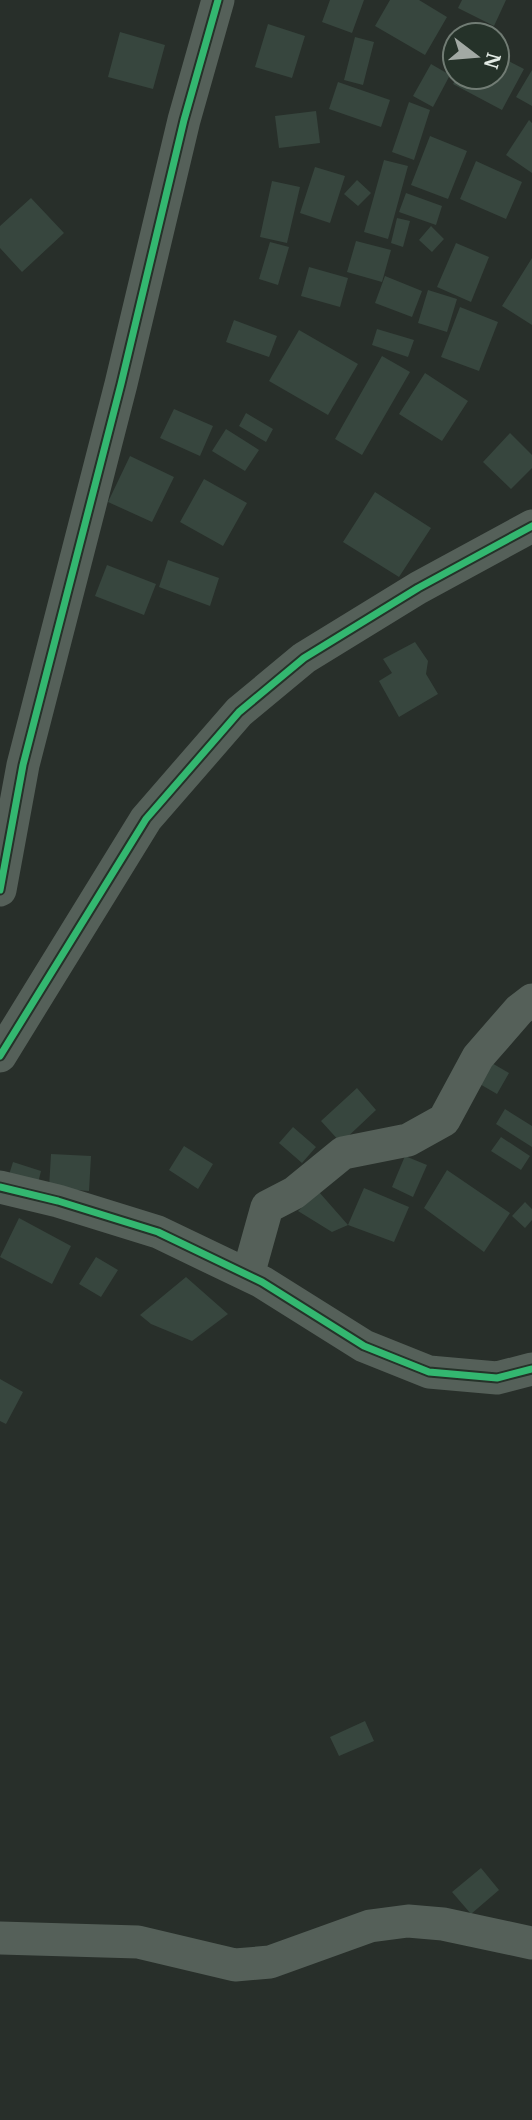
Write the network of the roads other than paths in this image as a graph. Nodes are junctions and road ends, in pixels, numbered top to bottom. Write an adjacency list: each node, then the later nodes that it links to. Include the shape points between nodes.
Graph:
1 (218, 0): 3 (street, via 23,765)
2 (528, 533): 5 (street, via 418,588 304,658 239,712 146,819)
3 (1, 880)
4 (532, 1000): 7 (street, via 478,1057 444,1120 408,1140 343,1153 293,1193 267,1207)
5 (0, 1056)
6 (0, 1187): 7 (street, via 158,1232)
7 (248, 1275): 10 (street, via 364,1346 429,1373)
8 (532, 1345): 10 (street)
9 (532, 1369): 10 (street)
10 (497, 1378)
11 (0, 1940): 12 (street, via 138,1942 235,1965 270,1962 370,1926 408,1921)
12 (532, 1943)

